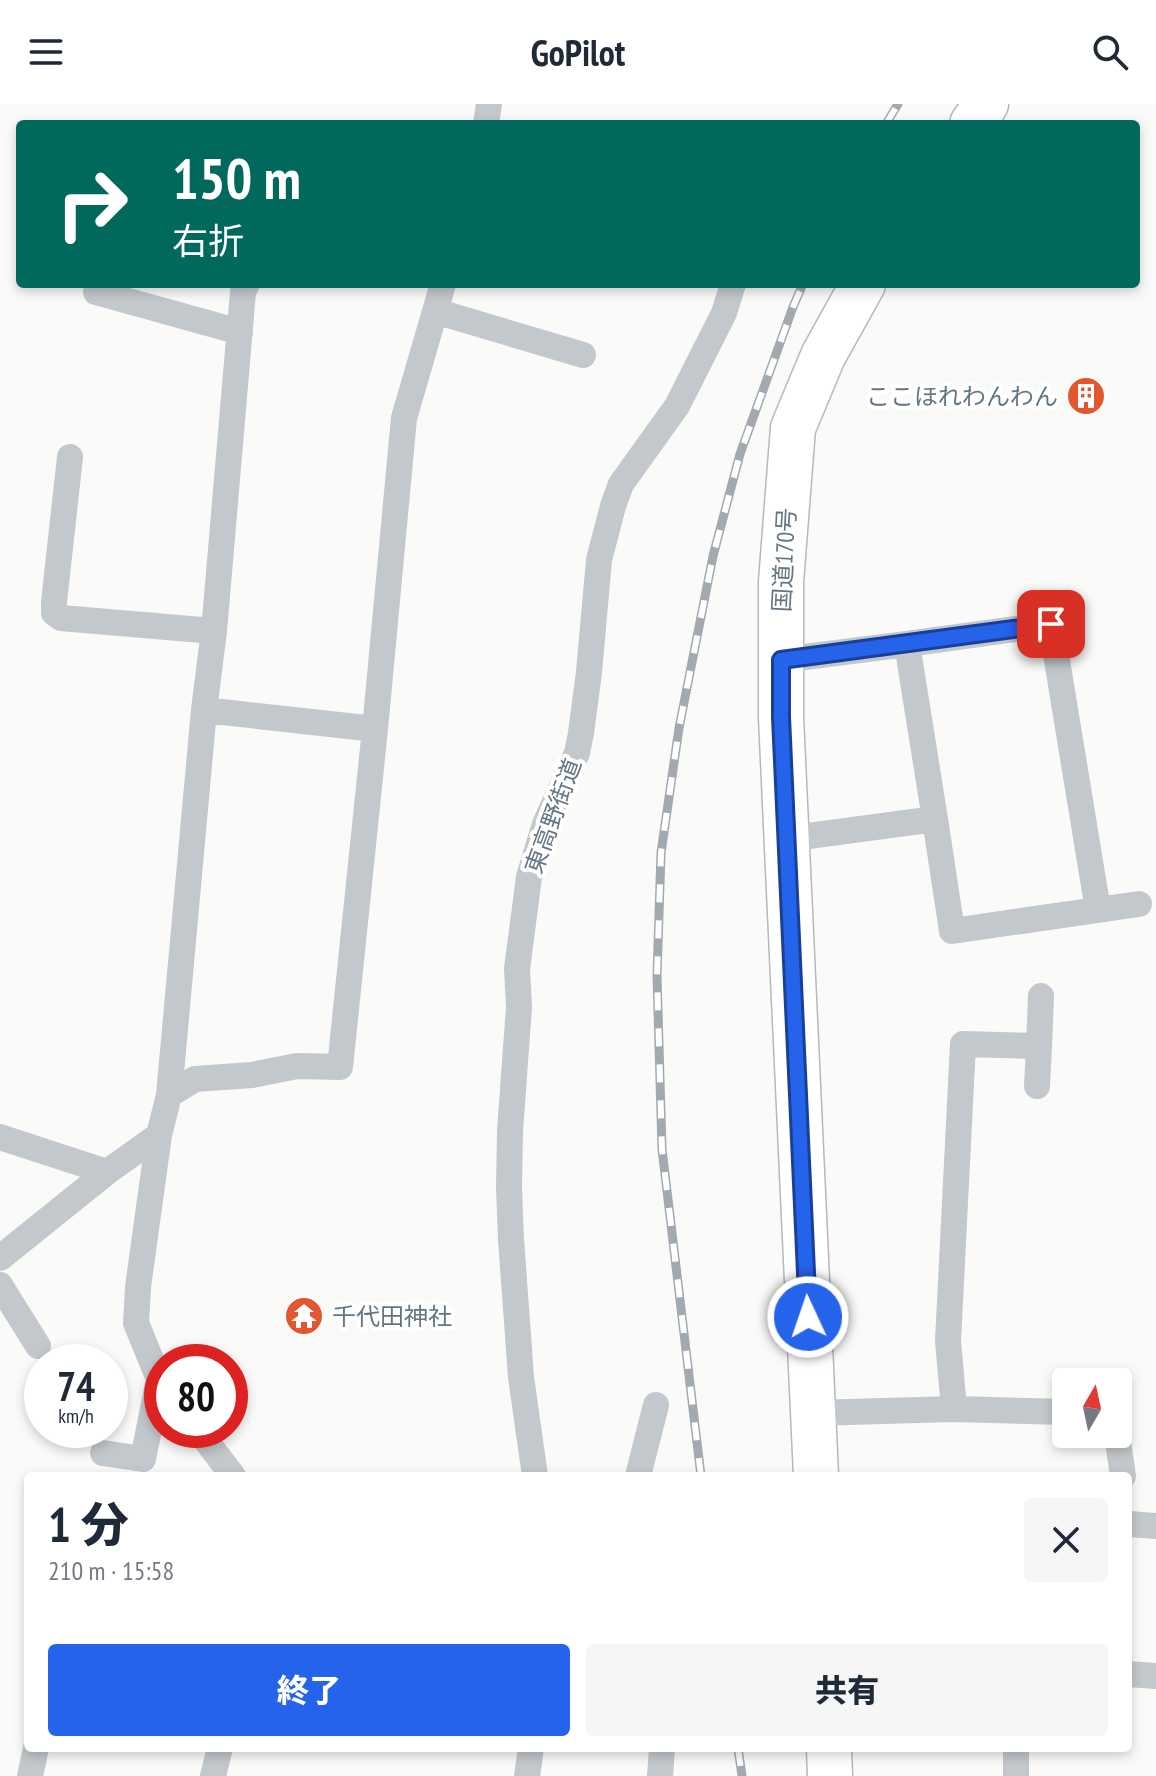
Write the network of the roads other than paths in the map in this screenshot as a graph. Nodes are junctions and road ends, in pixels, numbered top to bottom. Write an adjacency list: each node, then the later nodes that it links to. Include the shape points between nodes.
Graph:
1 (245, 288): 7 (street)
2 (442, 288): 6 (street)
3 (732, 288): 39 (street, 東高野街道, via 677,406 621,484 613,506 599,560 577,753 545,824 529,877 517,969 509,1187 521,1377)
4 (861, 288): 12 (highway, 国道170号, via 823,356 793,428 781,582)
5 (96, 292): 7 (street)
6 (435, 311): 8 (street); 14 (street, via 404,418)
7 (240, 332): 10 (street)
8 (583, 355)
9 (70, 457): 10 (street, via 54,613 61,618)
10 (214, 631): 13 (street)
11 (907, 644): 12 (street); 15 (street); 18 (street, via 1051,624)
12 (781, 660): 16 (highway, 国道170号)
13 (204, 710): 14 (street); 22 (street)
14 (375, 729): 22 (street, via 340,1067 297,1066 195,1079)
15 (935, 819): 16 (street); 18 (street, via 952,931)
16 (786, 839): 33 (highway, 国道170号)
17 (1139, 904): 18 (street)
18 (1098, 910)
19 (1041, 996): 20 (street)
20 (1039, 1046): 21 (street); 31 (street, via 963,1044 948,1341)
21 (1037, 1086)
22 (169, 1095): 23 (street)
23 (159, 1135): 25 (street); 29 (street, via 138,1287 136,1323)
24 (0, 1137): 25 (street)
25 (107, 1172): 26 (street)
26 (6, 1245)
27 (0, 1285): 28 (street)
28 (37, 1344)
29 (145, 1344)
30 (656, 1405): 40 (street)
31 (954, 1409): 32 (street); 33 (street)
32 (1052, 1412)
33 (813, 1413): 41 (highway, 国道170号)
34 (145, 1448): 37 (street, via 143,1459)
35 (212, 1448): 38 (street)
36 (1119, 1448): 42 (street)
37 (103, 1453)
38 (230, 1472)
39 (534, 1472)
40 (639, 1472)
41 (816, 1472)
42 (1122, 1472)
43 (1132, 1522): 44 (street)
44 (1156, 1526)
45 (1132, 1674): 46 (street)
46 (1156, 1676)
47 (35, 1752): 53 (street)
48 (219, 1752): 54 (street)
49 (530, 1752): 55 (street)
50 (662, 1752): 56 (street)
51 (829, 1752): 57 (highway)
52 (1016, 1752): 58 (street)
53 (30, 1776)
54 (213, 1776)
55 (527, 1776)
56 (660, 1776)
57 (830, 1776)
58 (1016, 1776)

